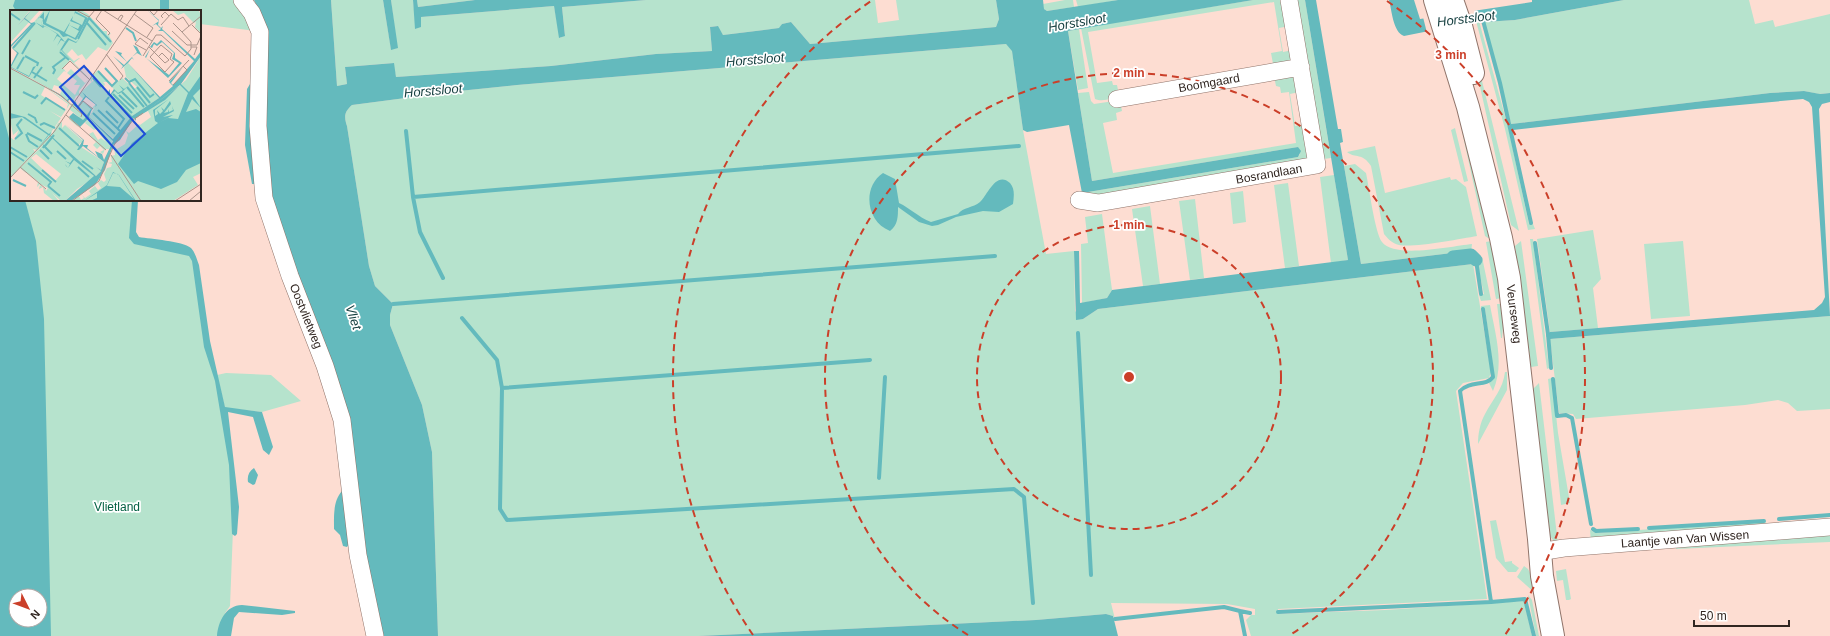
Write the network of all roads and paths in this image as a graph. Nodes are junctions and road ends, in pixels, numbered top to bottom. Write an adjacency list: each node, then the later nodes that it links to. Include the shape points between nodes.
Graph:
1 (242, 0): 10 (street, Oostvlietweg, via 254,17 260,32 258,126 264,198 342,420 358,555)
2 (1289, 0): 4 (street, Bosrandlaan)
3 (1448, 13): 8 (main road, Veurseweg, via 1494,160 1516,279)
4 (1301, 67): 5 (street, Boomgaard); 6 (street, Bosrandlaan, via 1317,165 1098,203)
5 (1116, 99)
6 (1079, 200)
7 (1830, 528): 8 (street, Laantje van Van Wissen)
8 (1543, 551): 9 (main road, Veurseweg)
9 (1547, 575): 11 (main road, Veurseweg); 12 (main road, Veurseweg)
10 (375, 636)
11 (1553, 636)
12 (1565, 636)

